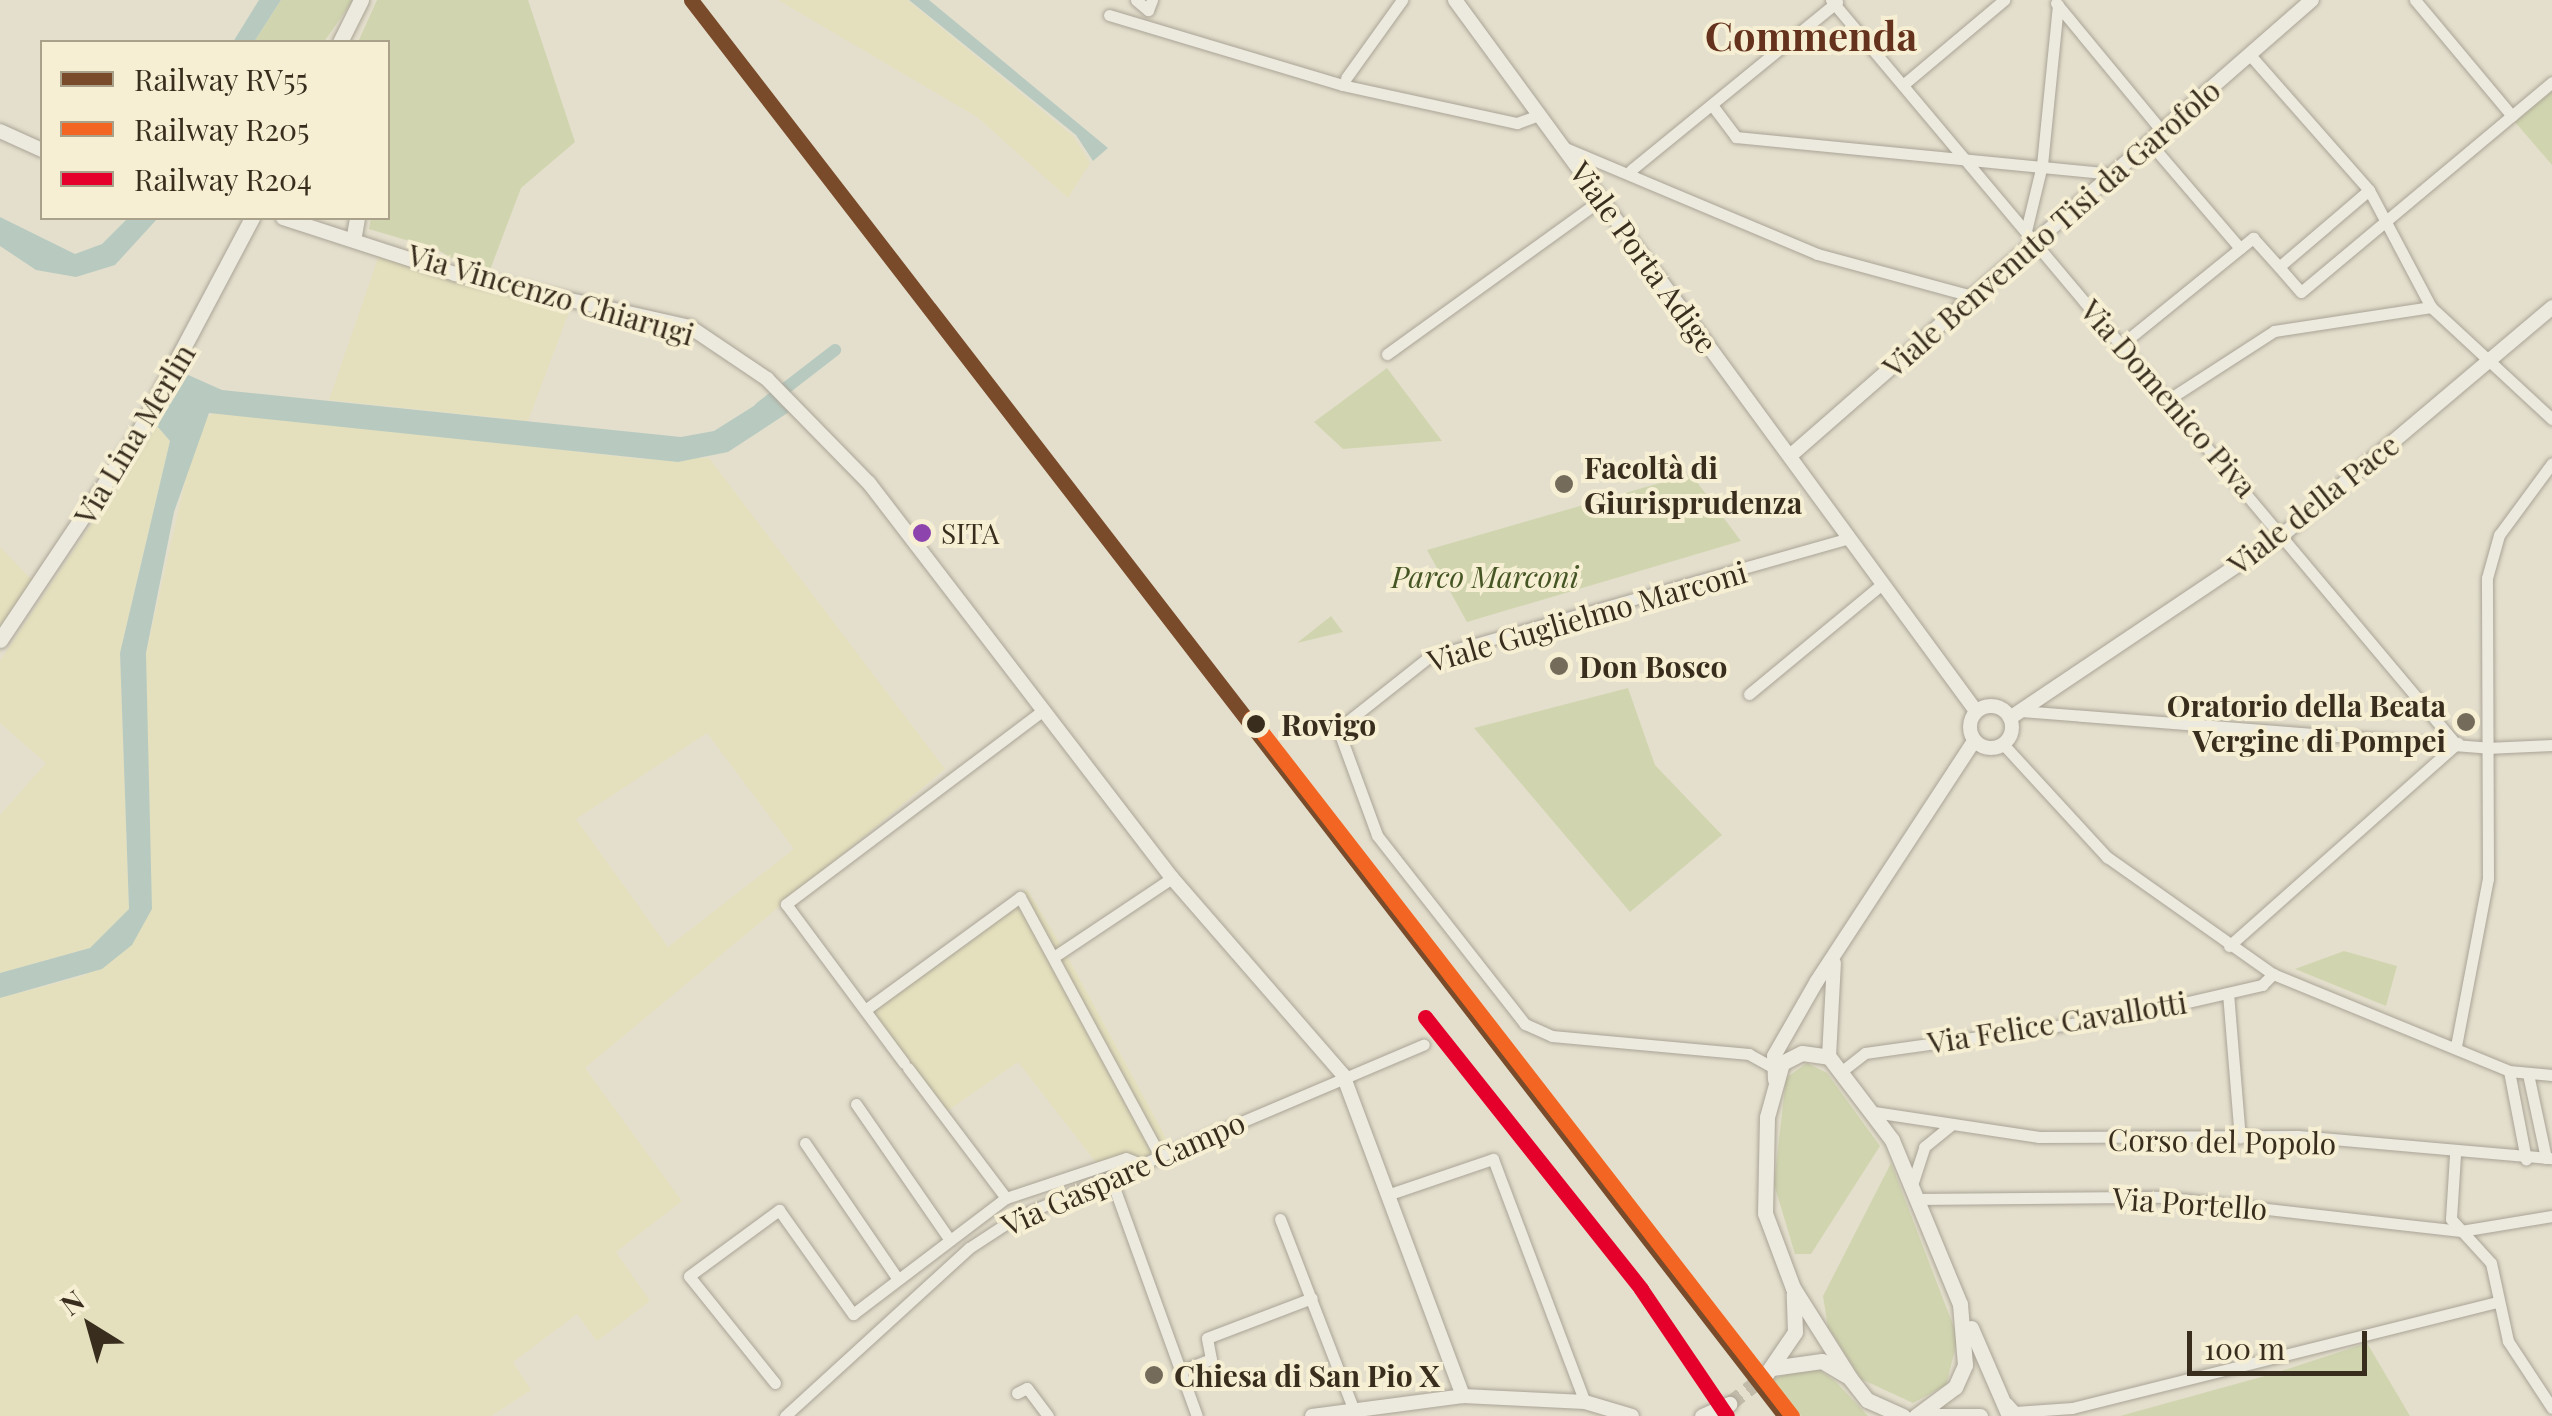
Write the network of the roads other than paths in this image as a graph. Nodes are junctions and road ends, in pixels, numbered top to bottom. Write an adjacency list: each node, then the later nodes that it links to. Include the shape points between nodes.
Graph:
1 (361, 0): 12 (main road)
2 (1136, 0): 3 (street, via 1148,10)
3 (1152, 0)
4 (1402, 0): 14 (street)
5 (2004, 0): 16 (street)
6 (2312, 0): 13 (street, Viale Benvenuto Tisi da Garofolo)
7 (2416, 0): 19 (street)
8 (1835, 1): 16 (street, Via Domenico Piva); 17 (street)
9 (2056, 3): 21 (street); 26 (street)
10 (1460, 4): 18 (street, Viale Porta Adige)
11 (1109, 15): 18 (street, via 1162,25 1342,84 1518,124)
12 (341, 39)
13 (2250, 54): 21 (street, Viale Benvenuto Tisi da Garofolo); 29 (street)
14 (1346, 78)
15 (2552, 82): 19 (street)
16 (1904, 84): 25 (street, Via Domenico Piva)
17 (1712, 105): 25 (street, via 1736,138); 27 (street)
18 (1539, 115): 23 (street, Viale Porta Adige)
19 (2512, 116): 34 (street)
20 (0, 131): 24 (street)
21 (2162, 132): 22 (street, Viale Benvenuto Tisi da Garofolo)
22 (2150, 142): 28 (street, Viale Benvenuto Tisi da Garofolo); 37 (street)
23 (1563, 148): 27 (street); 30 (street, Viale Porta Adige)
24 (40, 149)
25 (1965, 156): 26 (street); 36 (street, Via Domenico Piva)
26 (2042, 165): 28 (street); 36 (street)
27 (1631, 170): 39 (street, via 1817,254)
28 (2113, 174): 36 (street, Viale Benvenuto Tisi da Garofolo)
29 (2369, 190): 34 (street); 38 (street)
30 (1602, 199): 43 (street); 47 (street, Viale Porta Adige)
31 (251, 220): 52 (main road, Via Lina Merlin, via 145,421)
32 (291, 220): 35 (street, Via Vincenzo Chiarugi)
33 (358, 220): 35 (main road)
34 (2387, 220): 38 (street, via 2301,292); 40 (street)
35 (354, 235): 54 (street, Via Vincenzo Chiarugi, via 455,274 690,327 768,379 870,483)
36 (2030, 236): 39 (street, Viale Benvenuto Tisi da Garofolo); 42 (street, Via Domenico Piva)
37 (2240, 248): 38 (street, via 2253,238); 42 (street)
38 (2279, 268)
39 (1972, 296): 47 (street, Viale Benvenuto Tisi da Garofolo)
40 (2431, 307): 44 (street); 45 (street, via 2264,335)
41 (2552, 307): 44 (street, Viale della Pace)
42 (2122, 344): 45 (street, Via Domenico Piva)
43 (1387, 354)
44 (2482, 361): 46 (street); 49 (street, Viale della Pace)
45 (2170, 399): 49 (street, Via Domenico Piva)
46 (2552, 418)
47 (1790, 456): 50 (street, Viale Porta Adige)
48 (2552, 464): 61 (street, via 2500,535 2490,564)
49 (2286, 533): 56 (street, Viale della Pace); 58 (street, Via Domenico Piva)
50 (1849, 538): 51 (street, Viale Porta Adige); 74 (street, Viale Guglielmo Marconi, via 1415,664 1338,729 1376,835 1536,1032 1734,1051)
51 (1882, 584): 53 (street); 55 (street, Viale Porta Adige)
52 (0, 640)
53 (1749, 694)
54 (1043, 710): 62 (street, Via Vincenzo Chiarugi); 68 (street, via 786,904)
55 (1976, 711): 56 (street, via 1995,706); 57 (street)
56 (2016, 714): 58 (street); 59 (street)
57 (1974, 741): 59 (street); 65 (street)
58 (2456, 743): 61 (street); 63 (street)
59 (2003, 744): 63 (street, via 2107,857)
60 (2552, 744): 61 (street)
61 (2486, 748): 70 (street, via 2488,879)
62 (1172, 878): 64 (street); 76 (street, Via Vincenzo Chiarugi)
63 (2229, 946): 66 (street)
64 (1058, 954): 68 (street, via 1020,896); 83 (street)
65 (1835, 957): 71 (street, via 1826,995); 74 (street)
66 (2274, 974): 67 (street, Via Felice Cavallotti); 70 (street)
67 (2228, 993): 72 (street, Via Felice Cavallotti, via 1865,1052); 81 (street)
68 (865, 1010): 91 (street)
69 (1424, 1044): 76 (street, Via Gaspare Campo)
70 (2456, 1046): 73 (street)
71 (1829, 1057): 72 (main road); 74 (main road, via 1791,1057)
72 (1842, 1071): 79 (main road)
73 (2508, 1071): 75 (street); 86 (street)
74 (1774, 1074): 97 (main road, via 1762,1184)
75 (2528, 1074): 77 (street); 85 (street)
76 (1343, 1076): 83 (street, Via Gaspare Campo); 90 (street)
77 (2552, 1076)
78 (856, 1104): 95 (street)
79 (1874, 1112): 80 (street, Corso del Popolo); 89 (main road)
80 (1952, 1124): 81 (street, Corso del Popolo, via 2095,1140); 89 (street, via 1924,1146)
81 (2240, 1138): 84 (street, Corso del Popolo)
82 (805, 1143): 96 (street)
83 (1159, 1154): 87 (street, Via Gaspare Campo)
84 (2455, 1155): 86 (street, Corso del Popolo); 94 (street, via 2448,1209)
85 (2549, 1158): 86 (street, Corso del Popolo)
86 (2526, 1159)
87 (1136, 1162): 88 (street, Via Gaspare Campo); 91 (street, via 1126,1158)
88 (1110, 1176): 101 (street); 111 (street, Via Gaspare Campo, via 969,1248)
89 (1915, 1192): 94 (street, Via Portello, via 2162,1197); 100 (main road)
90 (1387, 1195): 106 (street); 107 (street, via 1494,1159)
91 (1006, 1198): 95 (street)
92 (2552, 1216): 94 (street, Via Portello)
93 (1280, 1219): 98 (street)
94 (2462, 1230): 99 (street, via 2492,1262)
95 (947, 1236): 96 (street)
96 (898, 1278): 103 (street, via 853,1314 779,1210 689,1276)
97 (1793, 1288): 102 (main road); 102 (main road, via 1795,1332 1769,1372 1822,1361)
98 (1312, 1298): 101 (street, via 1207,1338 1210,1359); 108 (street)
99 (2496, 1302): 109 (street, via 2253,1369); 110 (street, via 2520,1362)
100 (1960, 1304): 105 (main road); 117 (main road, via 1965,1366 1955,1387)
101 (1180, 1371): 113 (street)
102 (1850, 1378): 116 (main road, via 1866,1400)
103 (775, 1383)
104 (1016, 1393): 112 (street, via 1027,1388)
105 (2000, 1394): 109 (street, via 2015,1412); 120 (main road)
106 (1463, 1396): 107 (street); 108 (street)
107 (1585, 1402): 115 (street)
108 (1352, 1406): 114 (street)
109 (2072, 1408): 121 (street)
110 (2552, 1408)
111 (786, 1416)
112 (1048, 1416)
113 (1197, 1416)
114 (1312, 1416)
115 (1632, 1416)
116 (1903, 1416)
117 (1916, 1416)
118 (1927, 1416): 119 (main road)
119 (1980, 1416)
120 (2009, 1416)
121 (2054, 1416)

